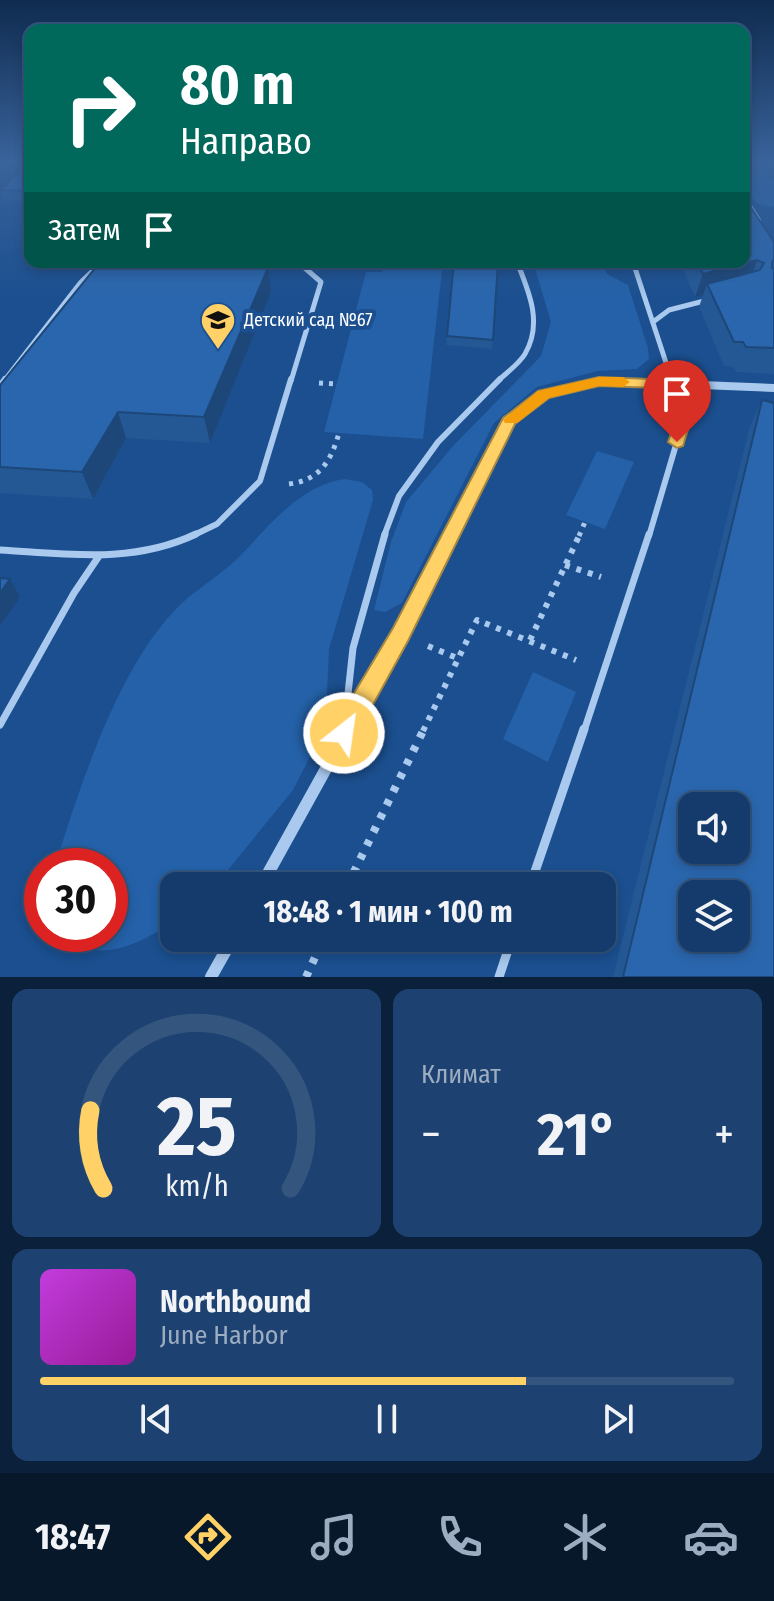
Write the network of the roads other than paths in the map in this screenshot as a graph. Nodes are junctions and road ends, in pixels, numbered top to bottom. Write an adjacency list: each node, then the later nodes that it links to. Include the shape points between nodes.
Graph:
1 (751, 207): 2 (lane)
2 (761, 223)
3 (96, 268): 11 (lane)
4 (305, 268): 14 (lane, via 321,282 260,481 217,524 168,547)
5 (519, 268): 16 (lane, via 535,320 525,354 438,442 399,496 353,648)
6 (635, 268): 8 (lane)
7 (721, 296): 8 (lane, via 669,310)
8 (653, 322): 9 (lane)
9 (673, 383): 10 (street); 16 (street, via 599,381 543,394 509,421)
10 (694, 384): 12 (street); 18 (lane, via 633,588)
11 (0, 386)
12 (774, 388)
13 (0, 550): 14 (lane)
14 (99, 556): 15 (lane)
15 (0, 725)
16 (344, 733): 17 (street)
17 (269, 872)
18 (535, 872)
19 (225, 952): 21 (street)
20 (507, 952): 22 (lane)
21 (211, 977)
22 (499, 977)

